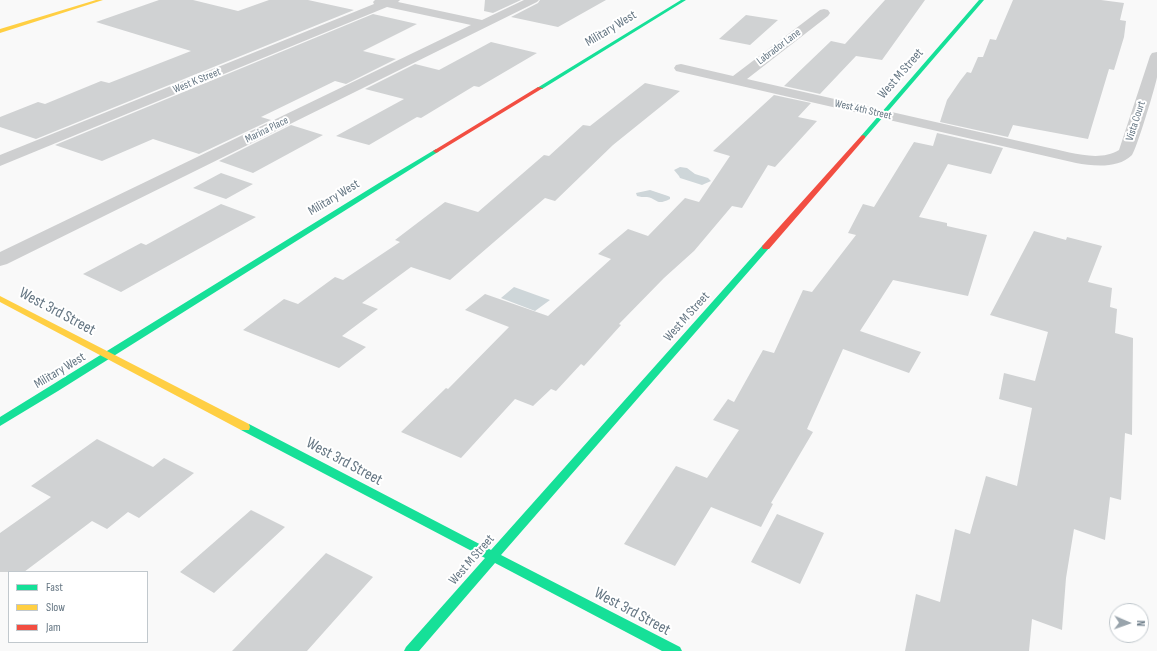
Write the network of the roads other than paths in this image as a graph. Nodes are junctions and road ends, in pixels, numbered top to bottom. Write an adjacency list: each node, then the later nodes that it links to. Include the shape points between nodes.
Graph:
1 (100, 0): 9 (street)
2 (372, 0): 6 (street)
3 (533, 0): 8 (street, Marina Place)
4 (684, 0): 18 (street, Military West, via 320,221)
5 (982, 0): 13 (street, West M Street)
6 (390, 2): 8 (street); 15 (street, West K Street)
7 (824, 12): 12 (street, Labrador Lane)
8 (483, 24): 16 (street, Marina Place)
9 (0, 31)
10 (1157, 56): 14 (street, Vista Court, via 1126,152 1120,158 1108,161 1092,160)
11 (681, 68): 12 (street, West 4th Street)
12 (734, 81): 13 (street, West 4th Street)
13 (883, 115): 14 (street, West 4th Street); 20 (street, West M Street)
14 (1045, 152)
15 (0, 162)
16 (0, 260)
17 (0, 299): 18 (street, West 3rd Street)
18 (110, 356): 19 (street, Military West); 20 (street, West 3rd Street)
19 (0, 422)
20 (492, 556): 21 (street, West M Street); 22 (street, West 3rd Street)
21 (411, 651)
22 (675, 651)

